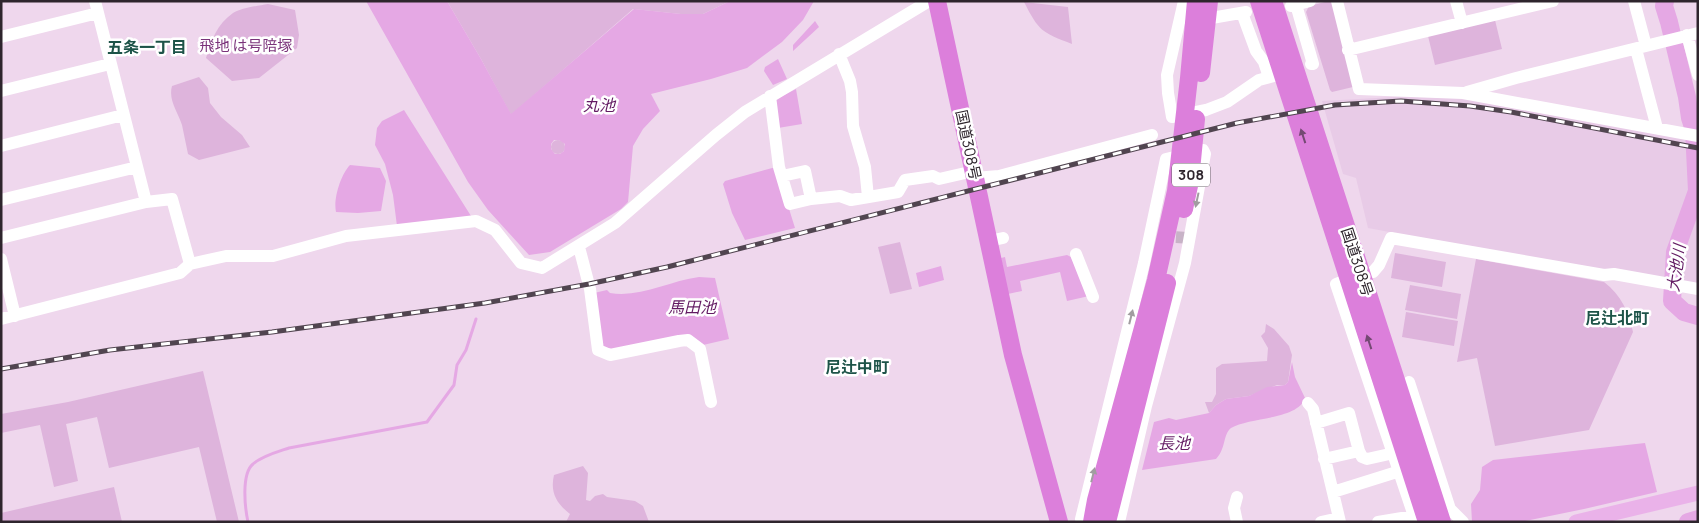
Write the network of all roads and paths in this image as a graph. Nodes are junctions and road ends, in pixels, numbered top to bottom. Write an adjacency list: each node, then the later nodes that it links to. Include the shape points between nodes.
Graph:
1 (929, 1): 22 (street)
2 (937, 1): 36 (highway, 国道308号)
3 (1184, 1): 17 (street)
4 (1196, 1): 54 (highway, 308, via 1176,190)
5 (1209, 1): 54 (highway, 308, via 1190,181)
6 (1273, 1): 29 (highway)
7 (1310, 1): 12 (street)
8 (1337, 1): 21 (street)
9 (1456, 1): 16 (street)
10 (1553, 1): 13 (street)
11 (1634, 1): 20 (street)
12 (1291, 3): 24 (street); 29 (highway)
13 (1516, 5): 16 (street)
14 (97, 7): 19 (street); 23 (street)
15 (1249, 7): 17 (street); 17 (street, via 1256,51 1271,77 1259,80 1228,102 1172,117 1167,75); 29 (highway)
16 (1462, 23): 21 (street)
17 (1178, 24)
18 (1689, 35): 20 (street); 25 (street)
19 (1, 37)
20 (1641, 48): 27 (street); 31 (street)
21 (1348, 50): 27 (street, via 1358,89)
22 (839, 54): 28 (street); 39 (street, via 850,81 853,126)
23 (110, 64): 26 (street); 30 (street)
24 (1311, 64)
25 (1698, 75)
26 (1, 91)
27 (1463, 93): 31 (street)
28 (770, 96): 38 (street); 44 (street, via 716,135 616,224)
29 (1302, 96): 37 (highway)
30 (123, 115): 34 (street); 35 (street)
31 (1657, 128): 33 (street)
32 (1152, 135): 36 (street, via 999,176)
33 (1694, 135)
34 (1, 146)
35 (137, 167): 41 (street); 42 (street)
36 (974, 174): 39 (street, via 905,180 898,192); 68 (highway, 国道308号, via 996,239 1013,355)
37 (1327, 174): 48 (highway, 国道308号); 67 (highway, 国道308号, one-way to 37)
38 (782, 176): 40 (street, via 790,204); 40 (street, via 805,171)
39 (868, 197): 40 (street)
40 (811, 199)
41 (1, 200)
42 (146, 202): 43 (street); 47 (street, via 172,199)
43 (1, 238)
44 (579, 247): 47 (street, via 542,268 521,263 495,230 476,221 346,236 274,256 226,256); 56 (street, via 590,288 598,350 610,355 688,340 700,349)
45 (1076, 254): 51 (street)
46 (1, 260): 52 (street)
47 (190, 264): 52 (street, via 180,273)
48 (1366, 270): 50 (street, via 1379,265 1391,238); 76 (highway, 国道308号)
49 (1341, 282): 60 (street, via 1336,284)
50 (1698, 289)
51 (1093, 297)
52 (15, 316): 53 (street)
53 (1, 319)
54 (1146, 343): 70 (highway, 308, via 1096,500); 71 (highway, 308)
55 (1409, 382): 77 (street, via 1450,509)
56 (711, 402)
57 (1308, 403): 58 (street)
58 (1316, 423): 59 (street, via 1349,412); 61 (street)
59 (1359, 451): 60 (street, via 1367,459); 61 (street)
60 (1394, 453): 62 (street)
61 (1324, 459): 63 (street)
62 (1400, 471): 63 (street); 67 (street)
63 (1333, 492): 66 (street)
64 (1698, 493): 78 (main road)
65 (1237, 497): 73 (street, via 1234,508)
66 (1340, 520): 74 (street)
67 (1419, 520): 75 (street)
68 (1059, 522)
69 (1082, 522): 72 (street, one-way to 72, via 1166,160 1203,150 1199,191 1184,262)
70 (1092, 522)
71 (1107, 522)
72 (1119, 522)
73 (1238, 522)
74 (1321, 522)
75 (1378, 522)
76 (1442, 522)
77 (1463, 522)
78 (1576, 522)

